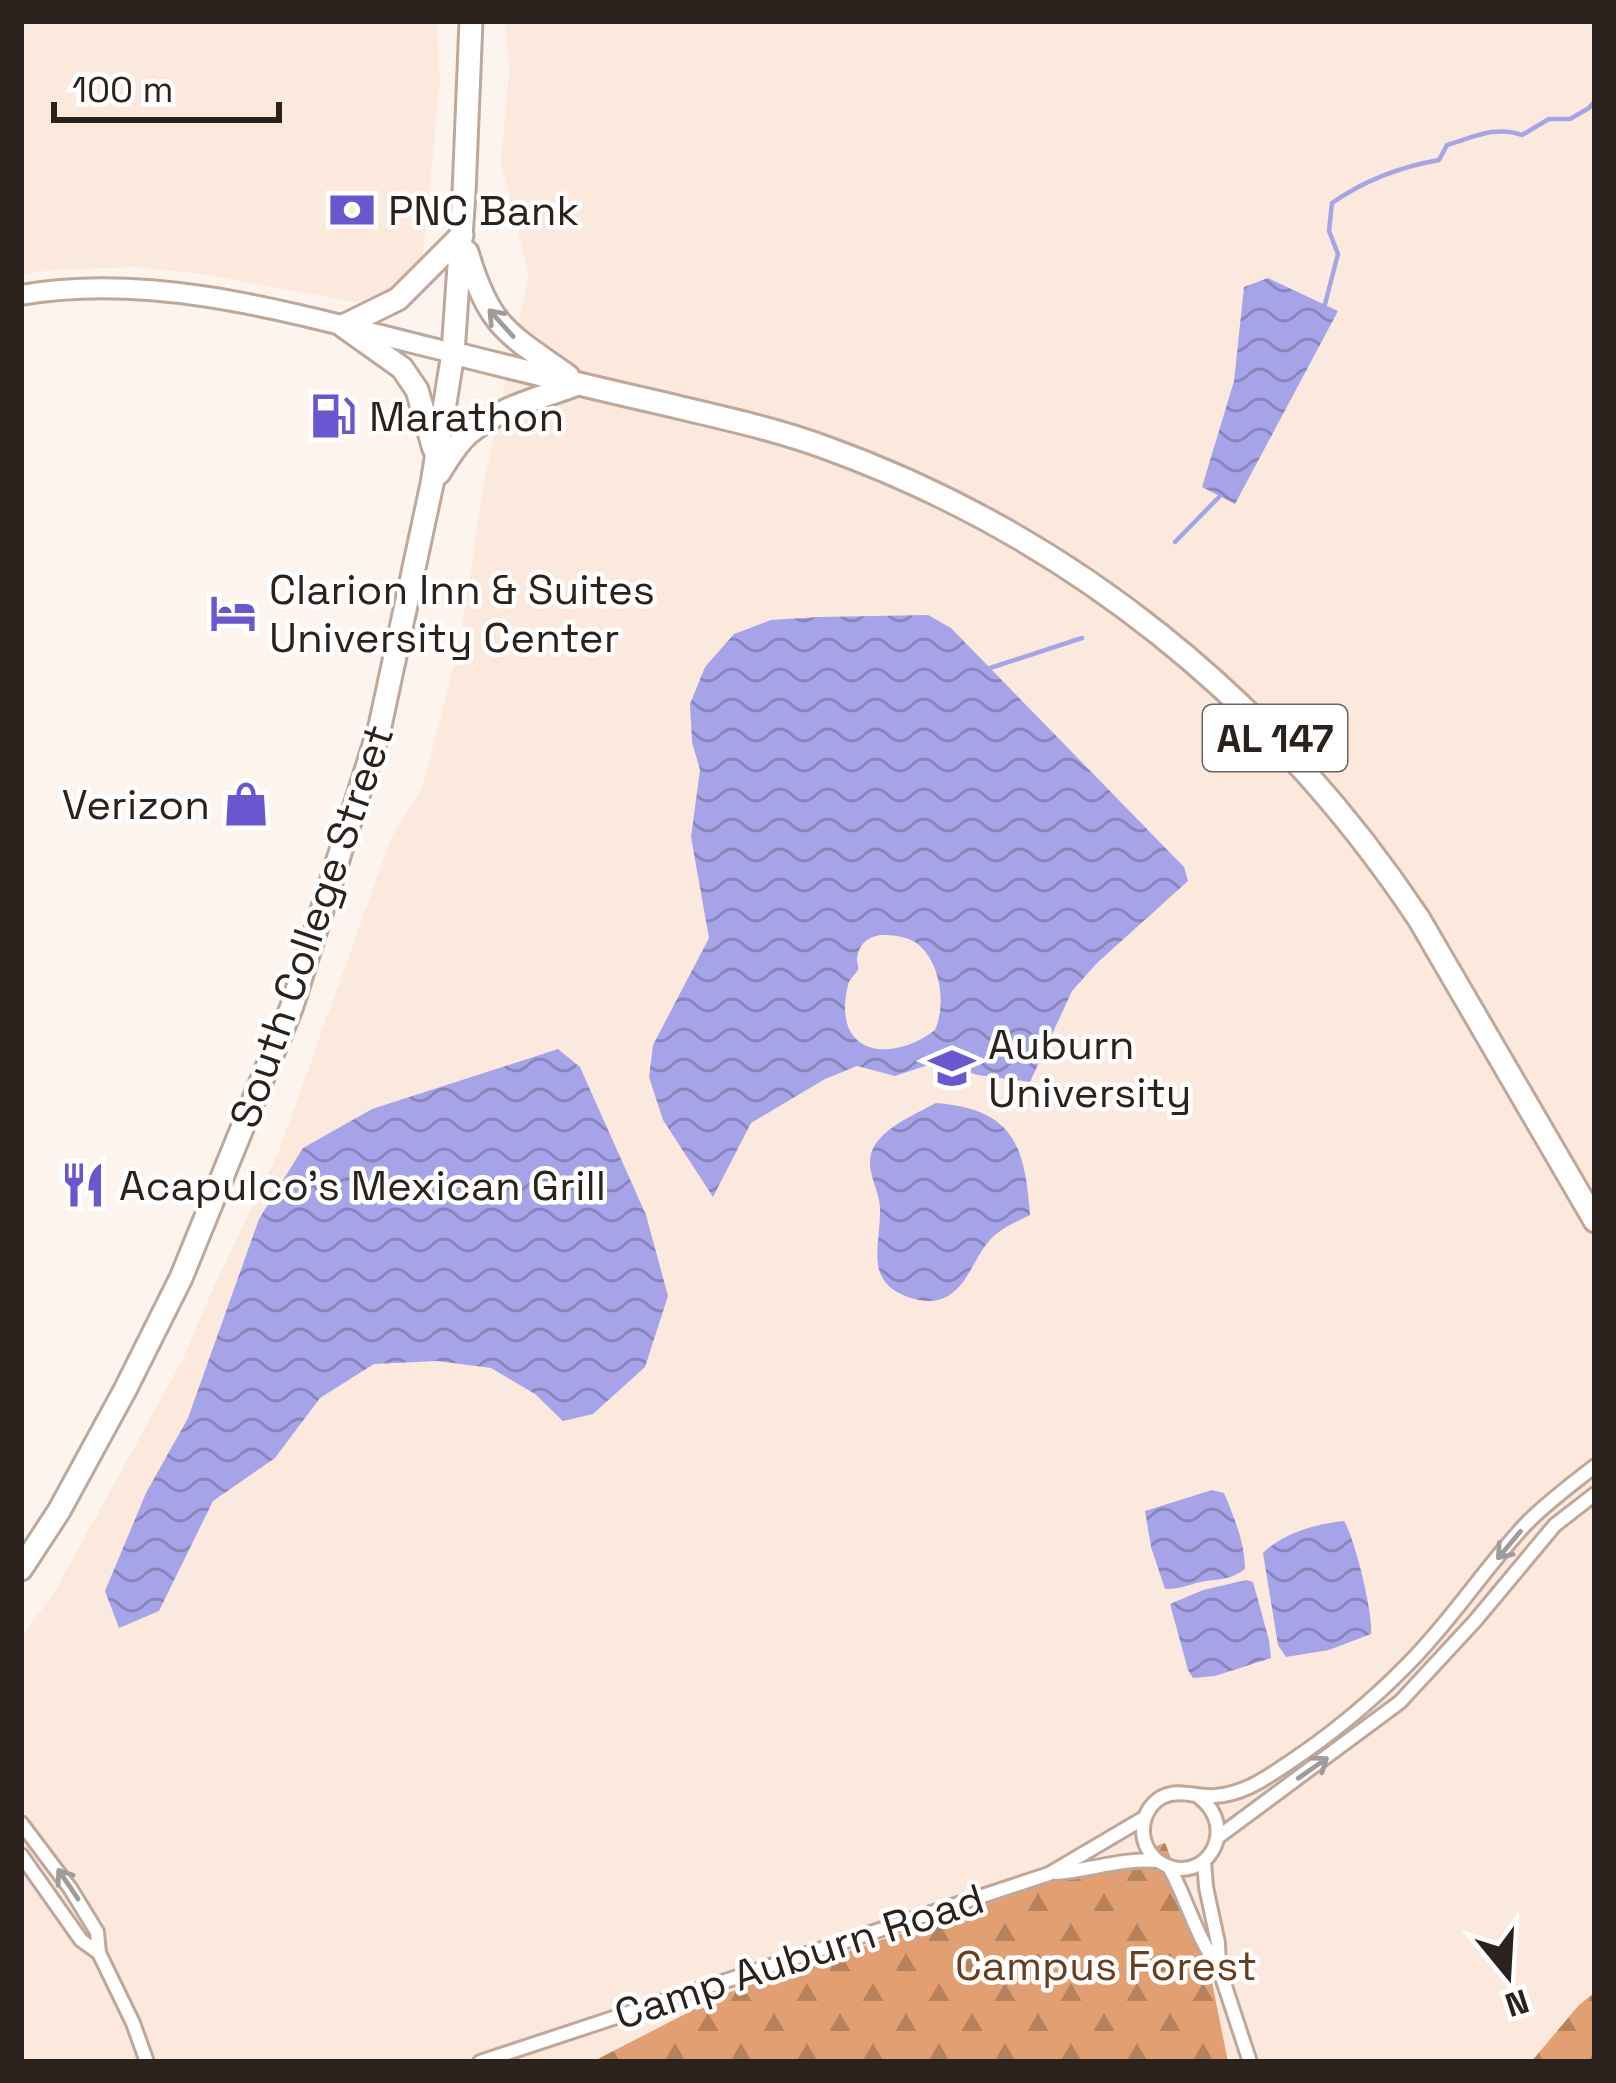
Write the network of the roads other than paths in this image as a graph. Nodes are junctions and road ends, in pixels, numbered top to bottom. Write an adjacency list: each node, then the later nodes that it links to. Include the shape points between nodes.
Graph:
1 (471, 21): 2 (main road, South College Street)
2 (462, 235): 4 (main road, via 398,298); 5 (main road, South College Street); 6 (main road, one-way to 2, via 501,328)
3 (21, 295): 4 (main road, via 148,289)
4 (343, 326): 5 (main road); 7 (main road, via 401,368)
5 (453, 353): 6 (main road, AL 147); 7 (main road, South College Street)
6 (578, 384): 8 (main road, via 473,429); 9 (main road, AL 147, via 786,435 886,471 1043,553 1160,633 1289,751 1390,875)
7 (436, 456): 8 (main road, South College Street)
8 (432, 484): 12 (main road, South College Street, via 380,726 292,1006 181,1278)
9 (1595, 1221)
10 (1595, 1466): 13 (street, one-way to 13, via 1526,1524 1407,1665 1345,1721 1256,1785)
11 (1595, 1493): 16 (street, one-way to 11, via 1400,1702 1556,1525)
12 (21, 1569)
13 (1199, 1797): 14 (street, via 1173,1793); 16 (street, via 1215,1814)
14 (1144, 1818): 19 (street, via 1144,1842); 20 (street, Camp Auburn Road)
15 (21, 1823): 21 (street, one-way to 15, via 84,1909)
16 (1218, 1837): 18 (street)
17 (21, 1855): 21 (street)
18 (1204, 1861): 19 (street); 22 (street)
19 (1163, 1864): 20 (street, Camp Auburn Road, via 1117,1862); 22 (street)
20 (1049, 1874): 24 (street, Camp Auburn Road)
21 (99, 1953): 23 (street)
22 (1220, 1968): 25 (street)
23 (147, 2062)
24 (480, 2062)
25 (1250, 2062)

